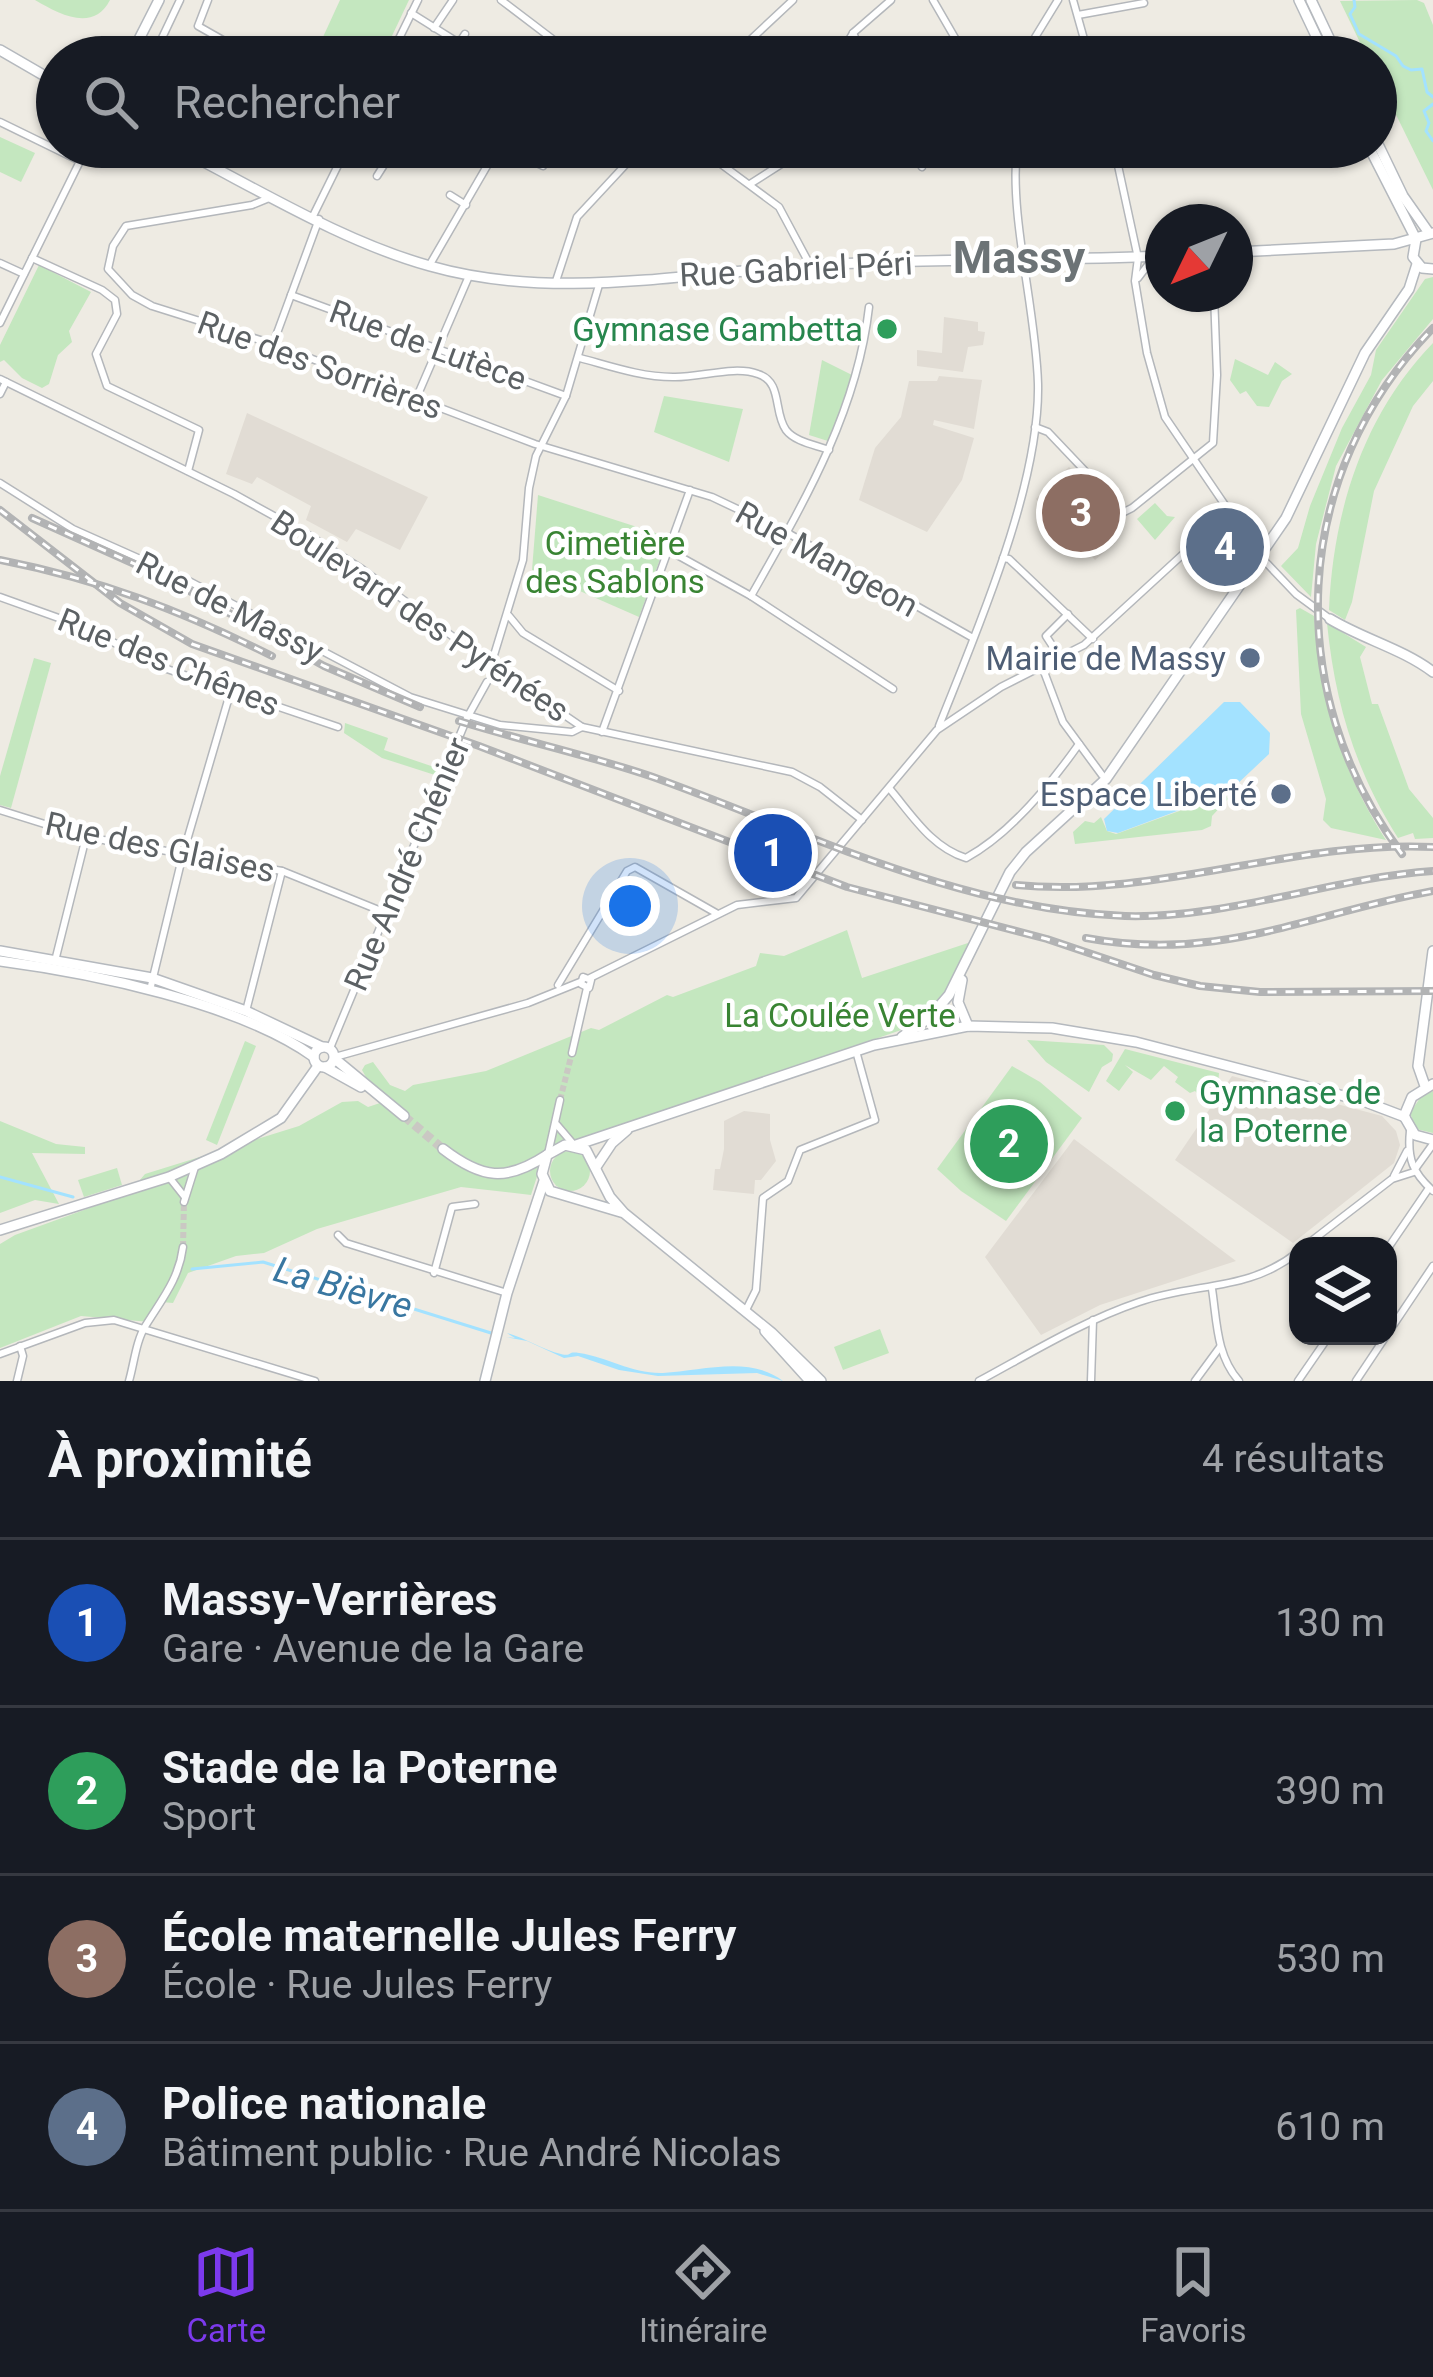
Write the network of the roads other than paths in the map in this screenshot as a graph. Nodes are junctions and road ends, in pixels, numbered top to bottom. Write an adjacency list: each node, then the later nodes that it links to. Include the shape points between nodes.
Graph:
1 (159, 0): 19 (main road)
2 (180, 0): 20 (street)
3 (208, 0): 21 (street, via 198,26)
4 (418, 0): 15 (street)
5 (453, 0): 17 (street)
6 (501, 0): 24 (street)
7 (793, 0): 25 (street)
8 (891, 0): 18 (street)
9 (933, 0): 28 (street)
10 (1058, 0): 29 (street)
11 (1073, 0): 16 (street)
12 (1299, 0): 31 (main road)
13 (1311, 0): 32 (main road)
14 (1144, 3): 16 (street)
15 (411, 13): 17 (street); 22 (street)
16 (1078, 15): 30 (street)
17 (434, 28): 23 (street)
18 (853, 33): 26 (street); 27 (street)
19 (141, 36)
20 (163, 36)
21 (216, 36)
22 (400, 36)
23 (446, 36)
24 (547, 36)
25 (754, 36)
26 (851, 36)
27 (854, 36)
28 (954, 36)
29 (1035, 36)
30 (1084, 36)
31 (1316, 36)
32 (1328, 36)
33 (0, 50): 34 (main road)
34 (36, 71)
35 (0, 122): 36 (street)
36 (36, 140)
37 (77, 168): 61 (street)
38 (217, 168): 51 (main road, Rue Gabriel Péri)
39 (339, 168): 54 (street)
40 (382, 168): 49 (street)
41 (488, 168): 53 (street)
42 (622, 168): 73 (street, via 577,217)
43 (728, 168): 50 (street)
44 (775, 168): 50 (street)
45 (1016, 168): 63 (street)
46 (1119, 168): 59 (street)
47 (1380, 168): 56 (main road)
48 (1390, 168): 55 (main road)
49 (377, 176)
50 (750, 184): 65 (street, via 784,213)
51 (272, 195): 54 (main road, Rue Gabriel Péri); 78 (street, Rue des Sorrières, via 126,226 108,269 152,305)
52 (450, 195): 53 (street)
53 (466, 205): 66 (street)
54 (316, 217): 66 (main road, Rue Gabriel Péri); 74 (street)
55 (1431, 233): 56 (main road)
56 (1416, 239): 57 (main road); 62 (main road)
57 (1394, 244): 58 (main road); 62 (main road)
58 (1253, 251)
59 (1138, 257): 60 (main road, Rue Gabriel Péri); 63 (main road, Rue Gabriel Péri); 71 (street)
60 (1145, 257)
61 (32, 259): 69 (street); 89 (street, via 115,300 117,314 96,354 106,386 199,430)
62 (1415, 260): 67 (main road); 95 (main road, via 1409,289 1365,353 1286,518)
63 (1026, 262): 65 (main road, Rue Gabriel Péri); 85 (street)
64 (0, 263): 69 (street)
65 (810, 265): 72 (main road, Rue Gabriel Péri)
66 (429, 266): 70 (main road, Rue Gabriel Péri)
67 (1433, 269)
68 (1145, 271): 71 (street)
69 (24, 274): 77 (street)
70 (470, 275): 73 (main road, Rue Gabriel Péri); 79 (street)
71 (1136, 281): 88 (street, via 1160,406)
72 (599, 282): 73 (main road, Rue Gabriel Péri); 80 (street)
73 (555, 284)
74 (291, 295): 78 (street); 79 (street, Rue de Lutèce)
75 (869, 307): 87 (street, via 863,355)
76 (1214, 312): 88 (street, via 1215,426 1210,447)
77 (0, 323)
78 (273, 344): 84 (street, Rue des Sorrières)
79 (436, 349): 83 (street, Rue de Lutèce); 84 (street)
80 (580, 358): 83 (street); 87 (street, via 670,377 765,375 786,430)
81 (3, 380): 82 (street); 89 (street, Boulevard des Pyrénées)
82 (0, 394)
83 (566, 396): 86 (street)
84 (416, 399): 86 (street, Rue des Sorrières)
85 (1035, 427): 88 (street, via 1124,512); 96 (street)
86 (541, 446): 91 (street, Rue Mangeon); 100 (street)
87 (829, 451): 93 (street)
88 (1193, 462): 92 (street)
89 (188, 471): 106 (street, Boulevard des Pyrénées, via 362,569)
90 (0, 483): 115 (street, Rue de Massy, via 73,529 335,661)
91 (691, 490): 93 (street, Rue Mangeon); 94 (street)
92 (1229, 512): 95 (street); 103 (street)
93 (786, 532): 97 (street); 102 (street, Rue Mangeon)
94 (670, 551): 97 (street); 112 (street)
95 (1259, 555): 101 (street); 126 (main road, via 1106,779)
96 (1003, 559): 99 (street); 102 (street)
97 (752, 596): 110 (street)
98 (0, 597): 111 (street, Rue des Chênes)
99 (1068, 614): 103 (street); 104 (street, via 1046,636)
100 (509, 616): 106 (street); 112 (street, via 523,633)
101 (1330, 619): 105 (main road)
102 (973, 638): 113 (street)
103 (1093, 639): 104 (street)
104 (1061, 659): 107 (street)
105 (1428, 662): 108 (main road)
106 (491, 665): 117 (street, Boulevard des Pyrénées)
107 (1043, 669): 114 (street); 120 (street)
108 (1433, 672)
109 (487, 682): 115 (street, Rue André Chénier)
110 (893, 689)
111 (231, 690): 116 (street, Rue des Chênes); 127 (street)
112 (619, 691): 119 (street)
113 (951, 694): 114 (street); 118 (street)
114 (968, 711): 118 (street)
115 (468, 716): 117 (street, Rue de Massy, via 554,731); 129 (street, Rue André Chénier)
116 (338, 727)
117 (582, 727): 119 (street)
118 (937, 730): 122 (street)
119 (602, 732): 124 (street, via 792,772)
120 (1078, 744): 121 (street); 122 (street, via 1048,784 966,858 928,836)
121 (1102, 775)
122 (889, 788): 124 (street)
123 (0, 810): 125 (street, Rue des Glaises)
124 (862, 820): 130 (street, via 791,900)
125 (86, 837): 127 (street, Rue des Glaises); 133 (street)
126 (1033, 848): 139 (main road, via 962,979); 140 (main road, via 1001,886 949,995)
127 (183, 854): 128 (street, Rue des Glaises); 135 (street)
128 (282, 871): 129 (street, Rue des Glaises); 138 (street)
129 (386, 913): 142 (street, Rue André Chénier)
130 (716, 913): 136 (street); 137 (street, via 635,867)
131 (0, 951): 133 (main road)
132 (1433, 951): 145 (main road, via 1418,1066)
133 (55, 961): 135 (main road)
134 (0, 962): 135 (main road)
135 (151, 984): 138 (main road); 144 (main road)
136 (584, 985): 137 (street); 143 (street)
137 (556, 989): 142 (street)
138 (246, 1010): 142 (main road)
139 (963, 1026): 140 (main road); 148 (main road, via 1097,1034)
140 (902, 1037): 141 (main road)
141 (856, 1051): 153 (main road); 184 (street, via 875,1120 800,1150 788,1181 761,1201 753,1299)
142 (330, 1053): 144 (main road); 144 (main road); 146 (main road)
143 (572, 1053)
144 (319, 1063): 146 (main road); 161 (main road, via 281,1118)
145 (1429, 1085): 149 (main road)
146 (376, 1095): 150 (main road)
147 (560, 1100): 152 (street)
148 (1363, 1101): 149 (main road); 151 (main road)
149 (1408, 1103): 151 (main road)
150 (404, 1116)
151 (1405, 1117): 154 (main road)
152 (556, 1124): 156 (street); 159 (street)
153 (630, 1127): 156 (main road); 162 (main road)
154 (1410, 1130): 155 (main road); 157 (street)
155 (1433, 1142): 160 (street)
156 (575, 1145): 159 (main road); 162 (main road, via 593,1157)
157 (1408, 1148): 163 (street); 166 (street)
158 (443, 1149): 164 (main road, via 484,1172)
159 (548, 1155): 164 (main road); 167 (main road)
160 (1422, 1157): 163 (street); 168 (street)
161 (195, 1167): 165 (main road); 165 (street, via 184,1199)
162 (596, 1171): 170 (main road, via 590,1190); 173 (main road)
163 (1414, 1172): 166 (street); 168 (street)
164 (517, 1173): 167 (main road)
165 (169, 1177): 174 (main road)
166 (1392, 1179): 176 (street)
167 (544, 1181): 169 (main road); 172 (main road)
168 (1431, 1189): 177 (street)
169 (559, 1196): 170 (main road); 172 (main road)
170 (575, 1198): 173 (main road)
171 (475, 1204): 181 (street, via 452,1207)
172 (535, 1208): 183 (main road)
173 (624, 1213): 184 (main road)
174 (0, 1230)
175 (338, 1235): 181 (street)
176 (1317, 1237)
177 (1396, 1237)
178 (183, 1247): 187 (street, via 166,1296)
179 (1289, 1259): 182 (street)
180 (1433, 1265): 186 (street)
181 (434, 1273): 183 (street)
182 (1212, 1287): 185 (street); 192 (street)
183 (507, 1292): 198 (main road)
184 (744, 1313): 188 (main road)
185 (1093, 1320): 194 (street); 200 (street)
186 (1397, 1320)
187 (143, 1328): 191 (street, via 96,1320); 196 (street); 197 (street)
188 (765, 1331): 199 (main road); 199 (main road)
189 (1323, 1345): 203 (street)
190 (1380, 1345): 204 (street)
191 (20, 1346): 193 (street); 195 (street)
192 (1220, 1347): 201 (street); 202 (street)
193 (0, 1354)
194 (982, 1380)
195 (16, 1381)
196 (129, 1381)
197 (315, 1381)
198 (485, 1381)
199 (816, 1381)
200 (1091, 1381)
201 (1195, 1381)
202 (1239, 1381)
203 (1298, 1381)
204 (1357, 1381)

